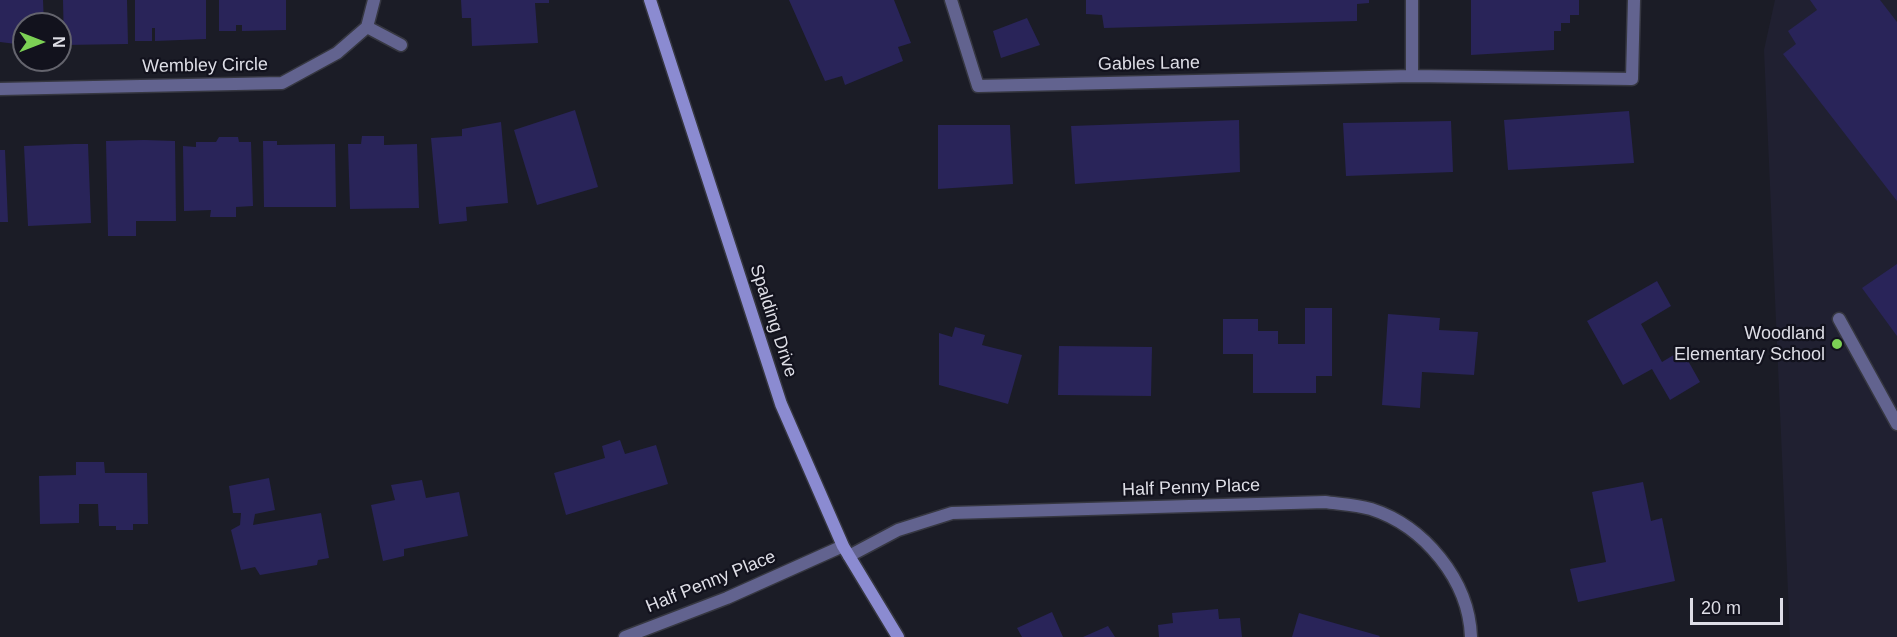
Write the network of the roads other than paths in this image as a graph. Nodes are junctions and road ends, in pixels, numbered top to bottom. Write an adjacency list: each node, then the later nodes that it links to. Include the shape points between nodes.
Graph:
1 (374, 0): 6 (street)
2 (650, 0): 12 (street, Spalding Drive, via 781,404)
3 (951, 0): 8 (street, Gables Lane, via 978,86)
4 (1412, 0): 8 (street)
5 (1634, 0): 8 (street, Gables Lane, via 1632,79)
6 (367, 27): 7 (street); 9 (street, Wembley Circle, via 337,53 282,83)
7 (401, 45)
8 (1412, 76)
9 (0, 88)
10 (1839, 319): 11 (street)
11 (1897, 424)
12 (846, 551): 13 (street, Half Penny Place); 14 (street, Spalding Drive); 15 (street, Half Penny Place, via 952,513 1325,501 1370,509 1398,521 1423,540 1445,565 1460,591)
13 (625, 637)
14 (897, 637)
15 (1471, 637)

